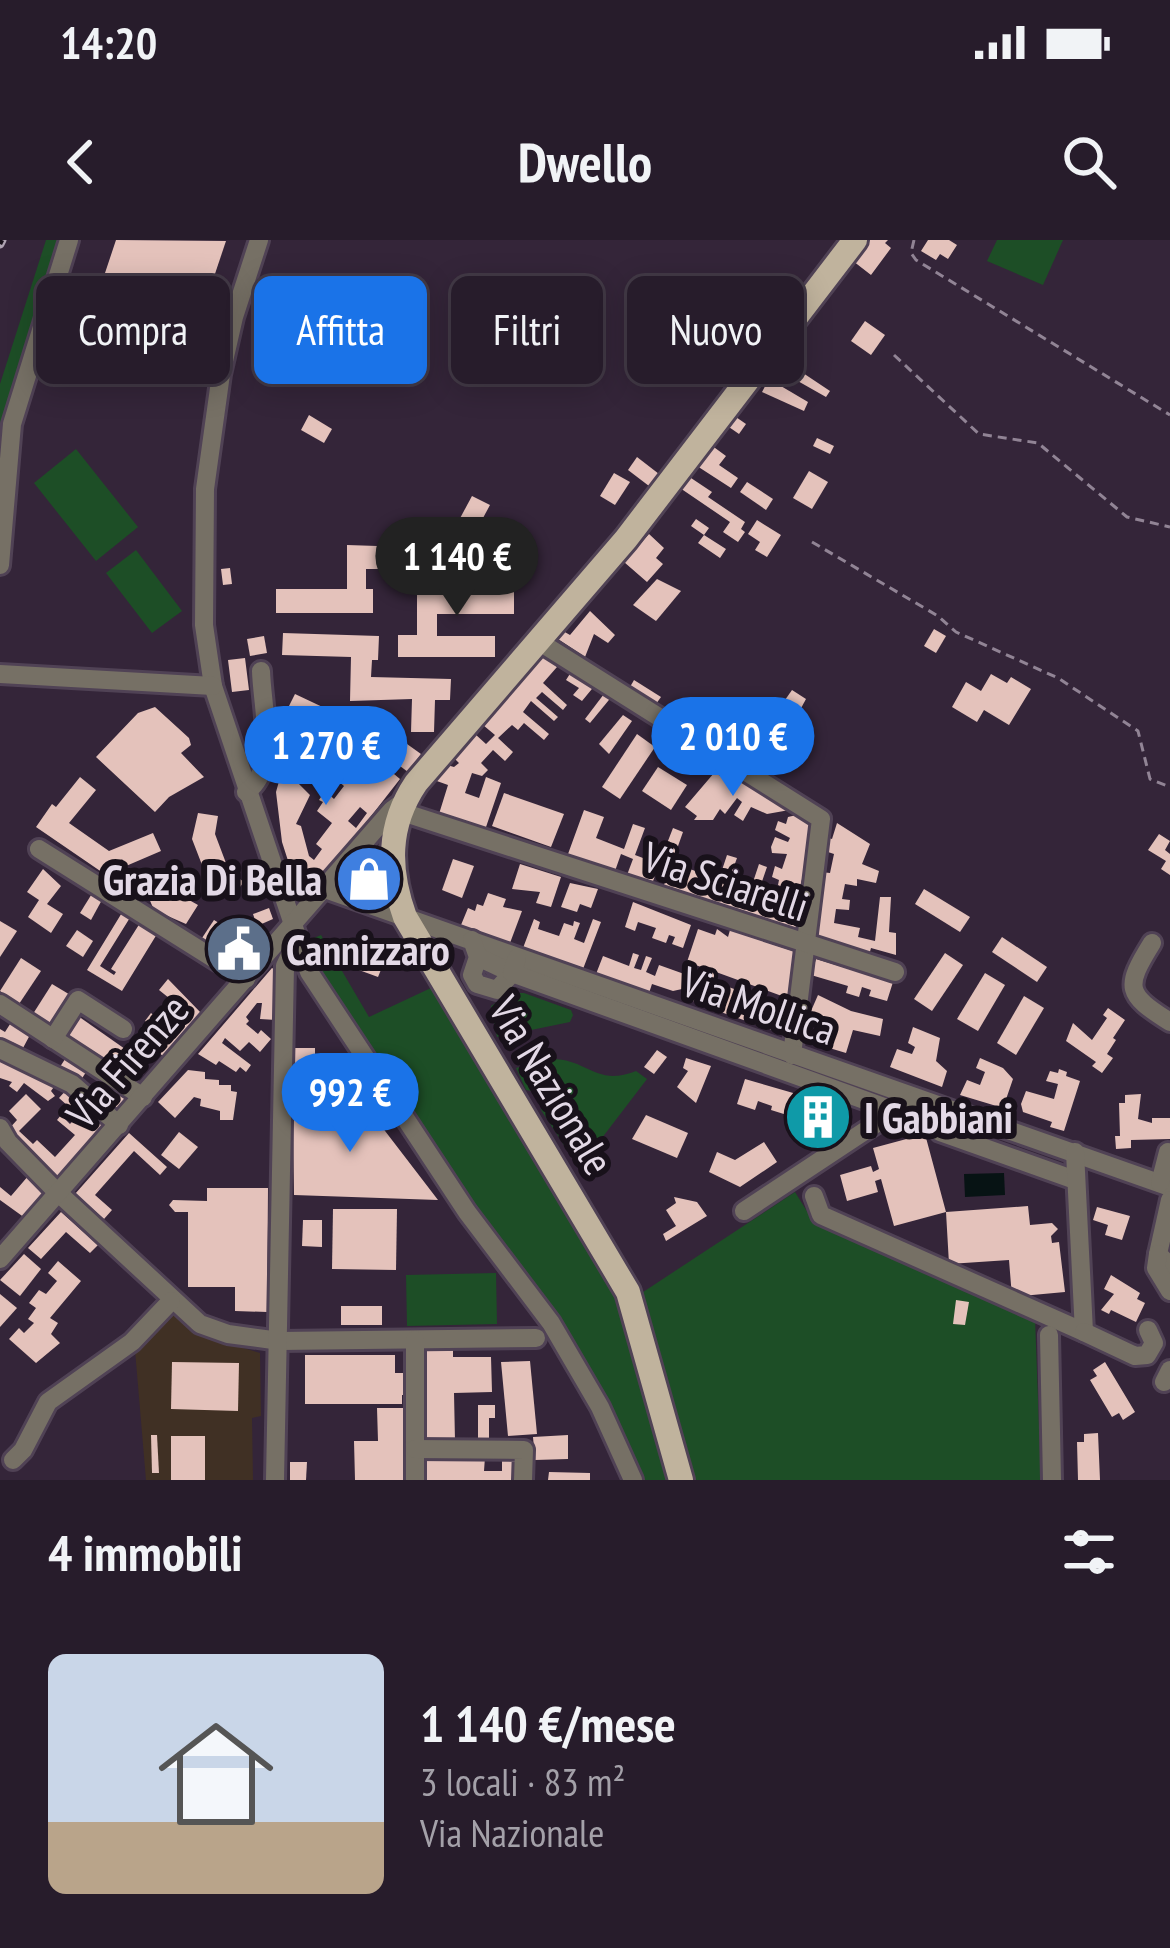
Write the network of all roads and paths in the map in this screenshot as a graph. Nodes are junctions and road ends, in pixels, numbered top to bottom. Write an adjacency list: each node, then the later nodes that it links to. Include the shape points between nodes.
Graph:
1 (69, 240): 9 (street, via 12,424)
2 (259, 240): 13 (street, via 221,374 205,490 204,626)
3 (855, 240): 10 (main road)
4 (914, 240): 6 (path, via 916,260)
5 (893, 355): 7 (path, via 979,434 1038,443 1127,517)
6 (1170, 416)
7 (1170, 527)
8 (812, 542): 14 (path, via 1138,731 1150,778)
9 (0, 565)
10 (538, 641): 16 (main road); 22 (street, via 821,819)
11 (260, 671): 15 (street, via 268,763)
12 (0, 674): 13 (street)
13 (213, 686): 15 (street)
14 (1170, 787)
15 (246, 792): 20 (street)
16 (392, 820): 18 (street, Via Firenze); 19 (main road, Via Nazionale, via 392,868); 22 (street, Via Sciarelli)
17 (39, 849): 28 (street)
18 (325, 890): 19 (street); 20 (street, Via Firenze)
19 (405, 917): 24 (street); 65 (main road, Via Nazionale, via 628,1292)
20 (295, 935): 23 (street, Via Firenze); 25 (street); 64 (street, via 372,1073 551,1323)
21 (1152, 944): 30 (street, via 1131,976 1132,989)
22 (808, 946): 27 (street, Via Sciarelli); 35 (street)
23 (274, 948): 25 (street); 28 (street, Via Firenze)
24 (475, 949): 26 (street); 26 (street, via 472,975 486,989 505,985)
25 (285, 966): 58 (street)
26 (515, 966): 32 (street)
27 (895, 972)
28 (246, 980): 36 (street, Via Firenze)
29 (0, 1004): 33 (street)
30 (1170, 1022)
31 (123, 1029): 33 (street, via 78,1000)
32 (694, 1030): 35 (street, Via Mollica); 38 (street)
33 (53, 1039): 36 (street)
34 (0, 1049): 39 (street, via 72,1084)
35 (792, 1055): 37 (street, Via Mollica)
36 (143, 1097): 39 (street, Via Firenze)
37 (916, 1099): 38 (street); 42 (street, Via Mollica)
38 (895, 1111): 48 (street)
39 (119, 1125): 46 (street, Via Firenze)
40 (0, 1128): 46 (street)
41 (940, 1132): 44 (street)
42 (1075, 1152): 44 (street); 45 (street, Via Mollica)
43 (1168, 1152): 45 (street)
44 (1075, 1180): 54 (street)
45 (1167, 1190): 50 (street)
46 (59, 1194): 49 (street, Via Firenze); 52 (street)
47 (814, 1196): 54 (street, via 821,1215)
48 (744, 1211)
49 (5, 1246)
50 (1164, 1260): 51 (street, via 1156,1268)
51 (1170, 1291)
52 (171, 1301): 58 (street, via 200,1324); 60 (street, via 132,1342 48,1402)
53 (1148, 1330): 54 (street, via 1154,1343 1135,1356)
54 (1084, 1332)
55 (1049, 1335): 66 (street)
56 (536, 1338): 57 (street)
57 (415, 1340): 58 (street); 59 (street)
58 (280, 1341): 61 (street)
59 (415, 1449): 62 (street); 63 (street, via 524,1450)
60 (13, 1460)
61 (275, 1480)
62 (415, 1480)
63 (523, 1480)
64 (633, 1480)
65 (681, 1480)
66 (1052, 1480)

